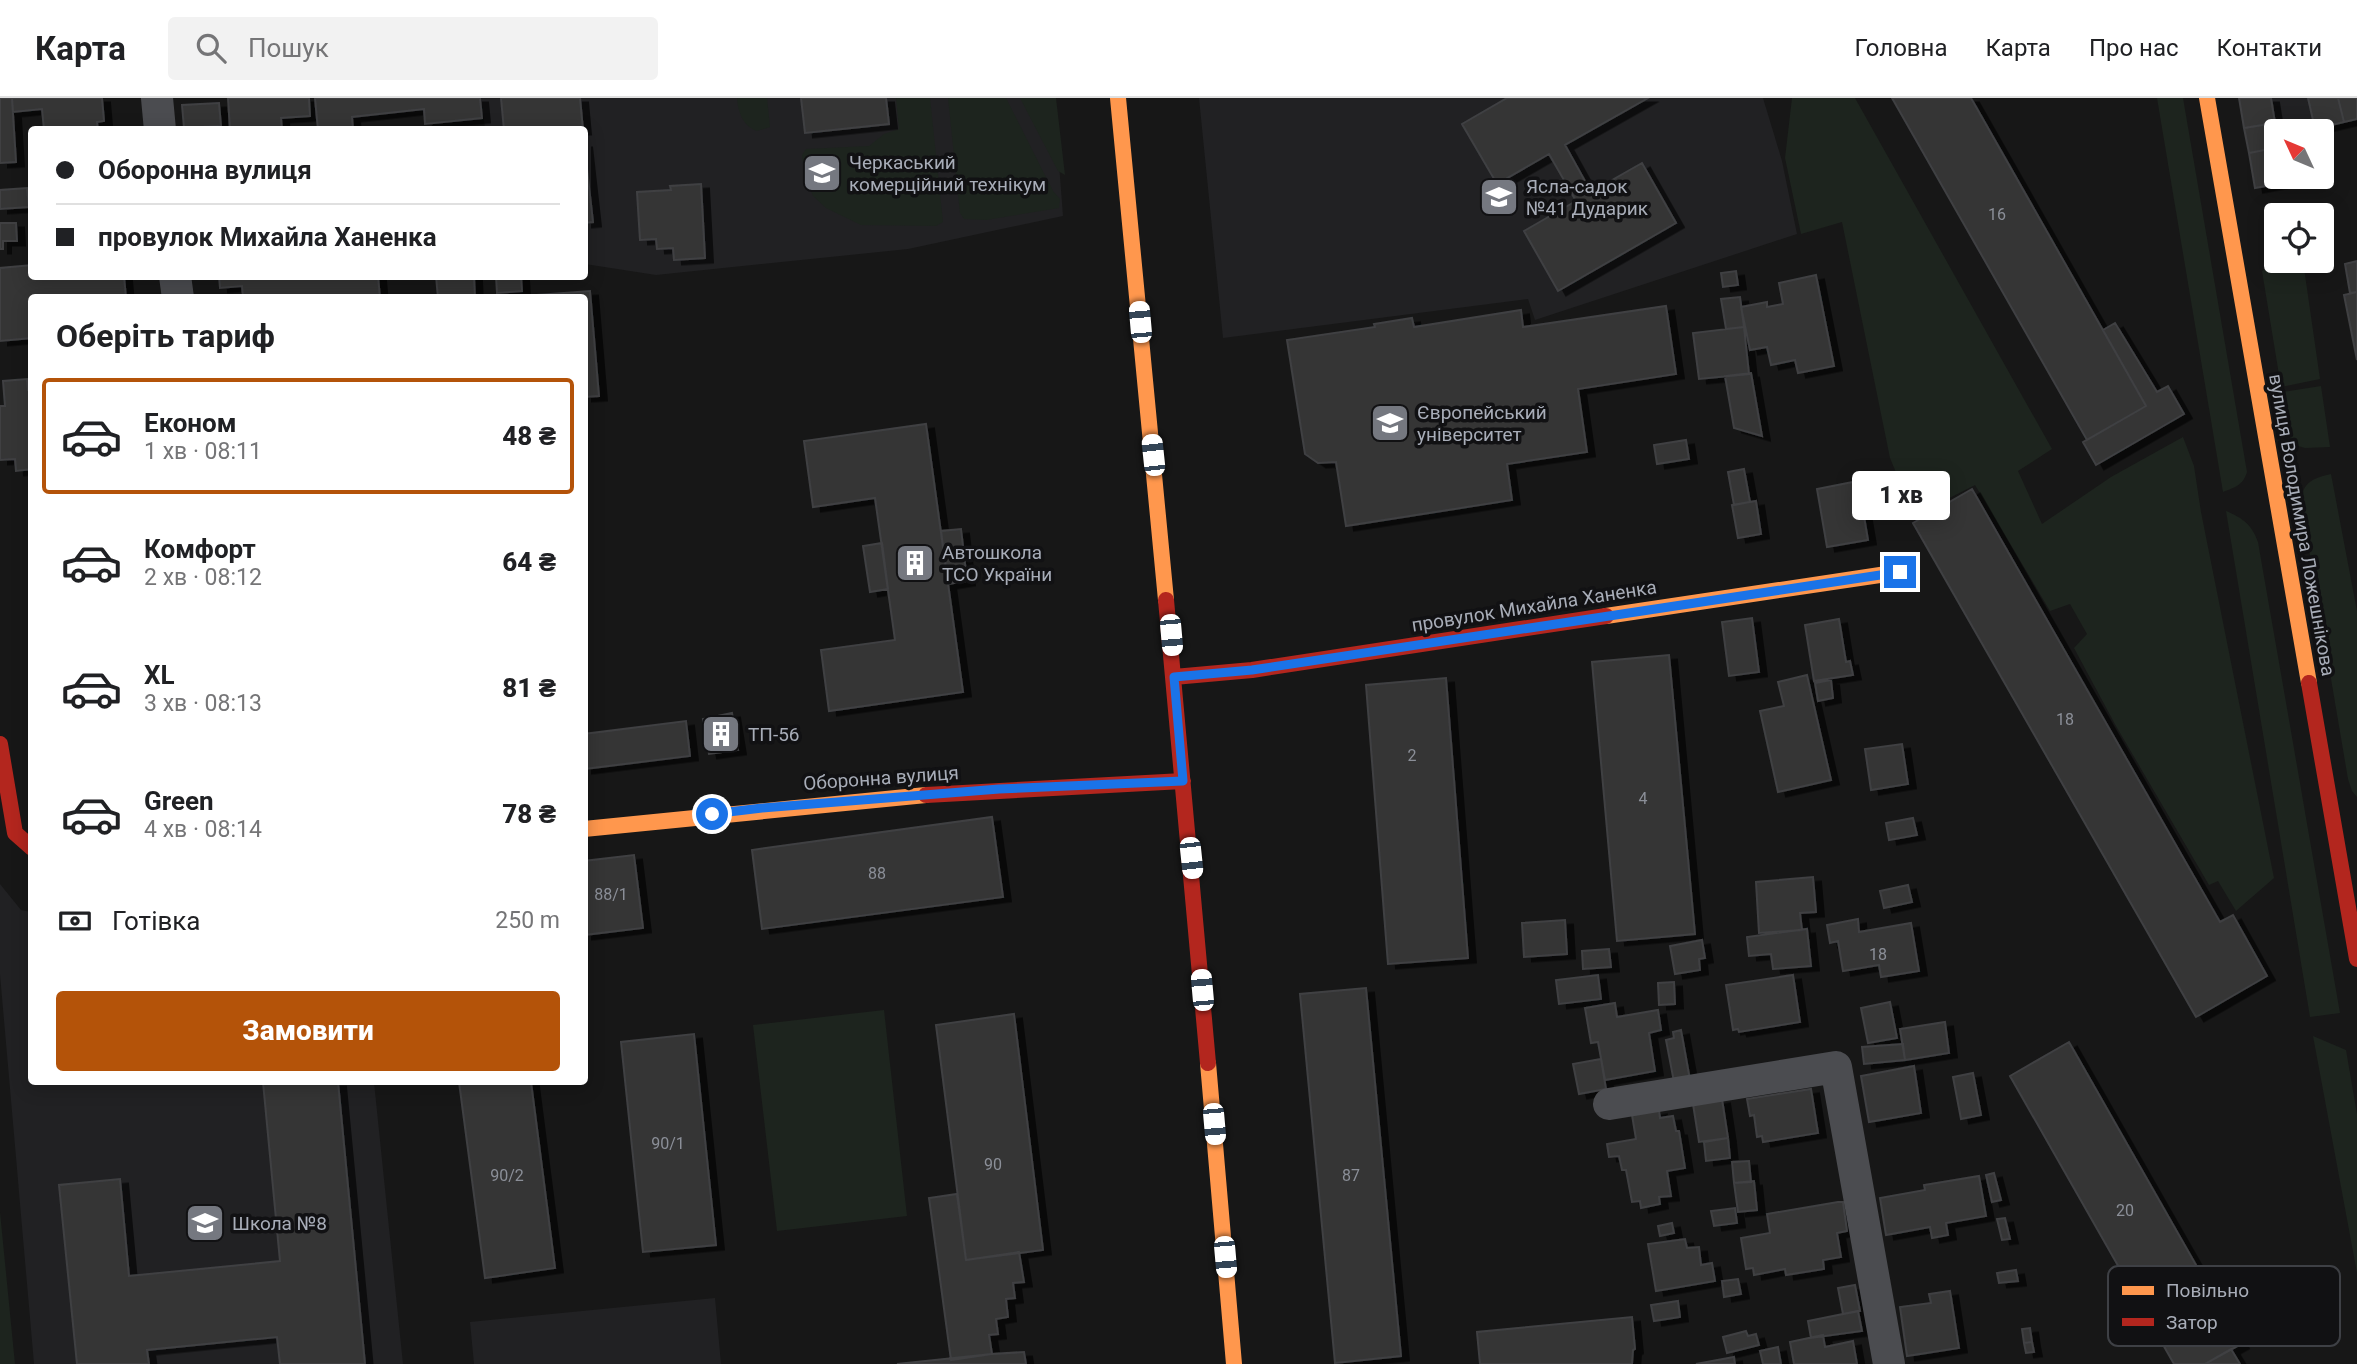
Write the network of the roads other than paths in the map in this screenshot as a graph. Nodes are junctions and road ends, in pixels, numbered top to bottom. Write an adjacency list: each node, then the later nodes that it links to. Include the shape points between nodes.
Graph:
1 (157, 98): 4 (street)
2 (1118, 98): 6 (street)
3 (2207, 98): 11 (street, вулиця Володимира Ложешнікова)
4 (160, 126)
5 (1900, 572): 6 (street, провулок Михайла Ханенка, via 1252,670)
6 (1174, 677): 8 (street)
7 (0, 744): 10 (street, via 15,833)
8 (1183, 781): 9 (street, Оборонна вулиця, via 999,789 776,807); 13 (street)
9 (588, 830)
10 (28, 844)
11 (2357, 959)
12 (1609, 1104): 14 (street, via 1836,1067)
13 (1234, 1364)
14 (1889, 1364)

